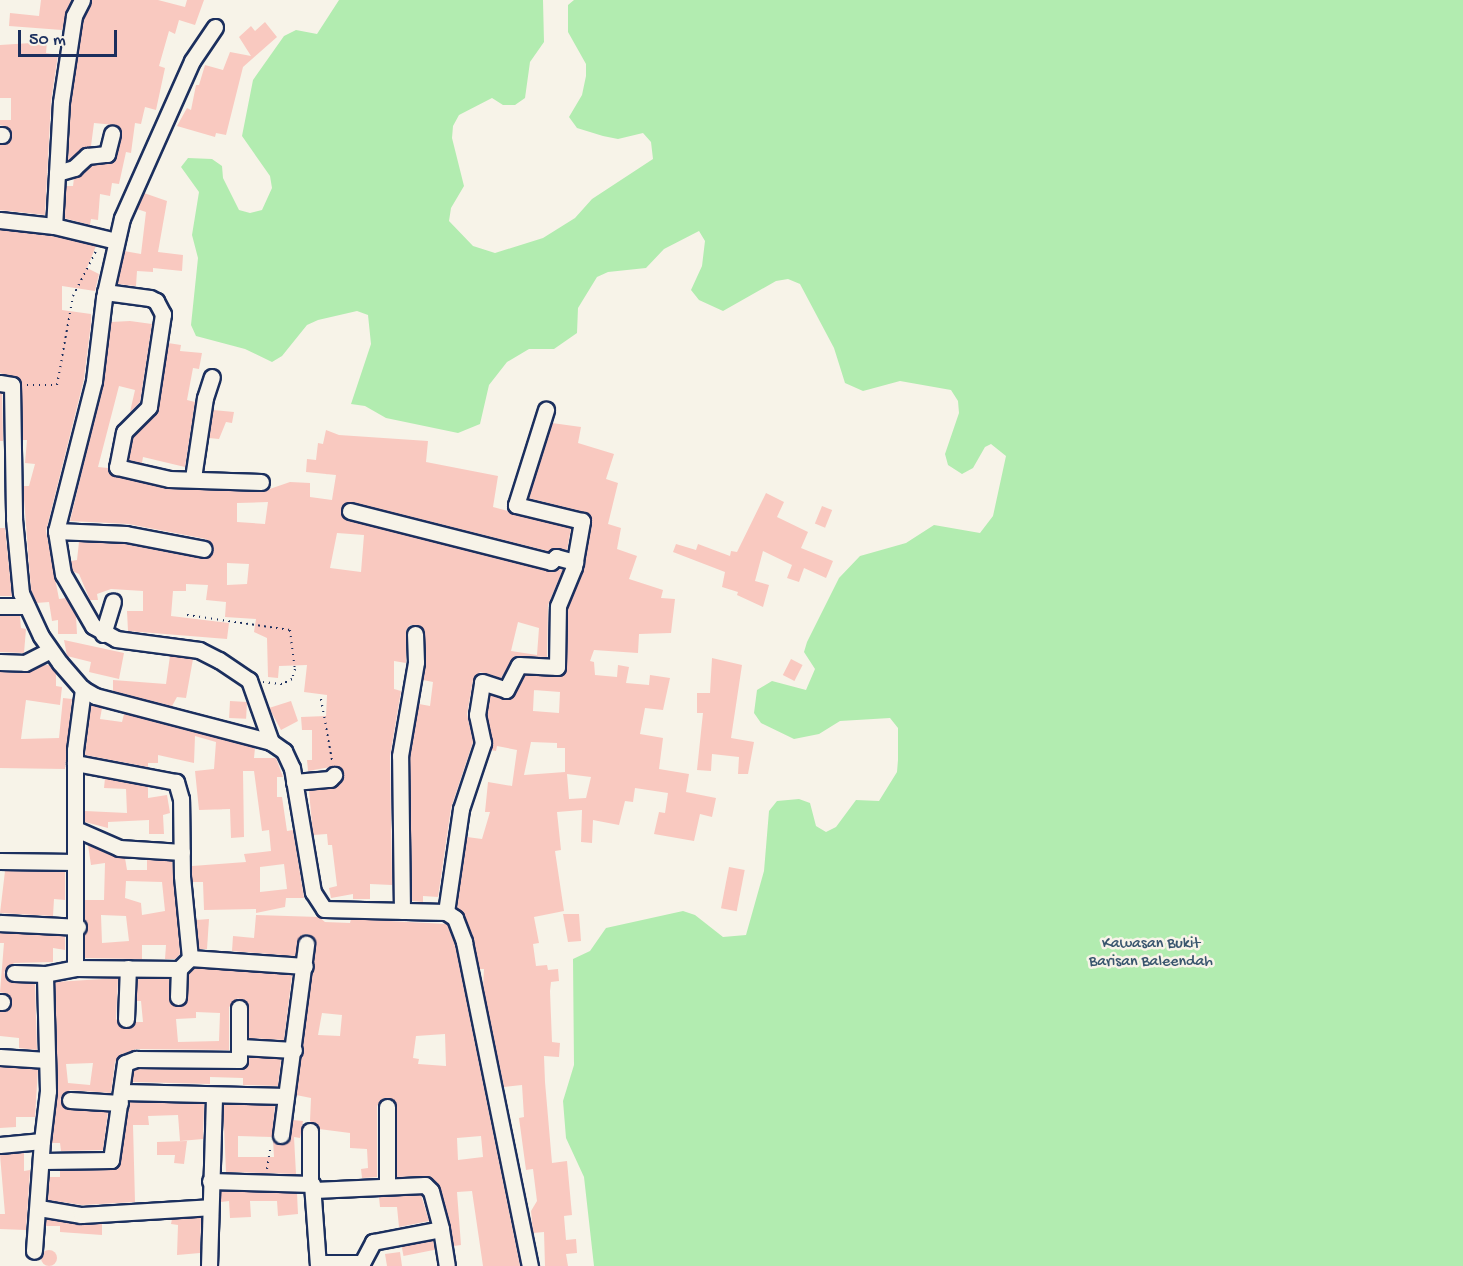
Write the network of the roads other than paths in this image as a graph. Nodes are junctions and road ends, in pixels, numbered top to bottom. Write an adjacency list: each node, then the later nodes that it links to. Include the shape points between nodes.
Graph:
1 (82, 0): 4 (street, via 69,42)
2 (215, 27): 7 (street, via 192,61)
3 (112, 134): 4 (street, via 107,154 87,156 74,168)
4 (57, 173): 6 (street)
5 (0, 220): 6 (street)
6 (54, 226): 7 (street)
7 (110, 239): 8 (street)
8 (105, 292): 12 (street, via 150,298 163,314 149,407 124,432 116,466 153,477); 15 (street, via 94,381)
9 (212, 377): 12 (street)
10 (6, 384): 20 (street, via 16,566)
11 (546, 410): 17 (street, via 516,506 582,521)
12 (193, 478): 13 (street)
13 (261, 482)
14 (350, 511): 17 (street, via 551,562 556,557)
15 (56, 531): 16 (street, via 126,534); 21 (street, via 58,558 71,593)
16 (204, 549)
17 (575, 562): 35 (street, via 558,606 557,667 519,665 506,690 482,682 477,715 483,743 461,809)
18 (112, 601): 21 (street)
19 (0, 606): 20 (street)
20 (25, 606): 23 (street)
21 (102, 634): 26 (street, via 199,650 249,680)
22 (416, 634): 34 (street, via 416,662 400,756)
23 (50, 650): 24 (street, via 25,663); 25 (street)
24 (0, 662)
25 (82, 689): 26 (street, via 114,702); 27 (street)
26 (271, 742): 29 (street, via 285,753)
27 (75, 763): 30 (street); 31 (street, via 176,782 182,799)
28 (334, 775): 29 (street, via 330,779)
29 (294, 782): 34 (street, via 315,900 324,909 334,911)
30 (76, 829): 31 (street, via 128,850); 33 (street)
31 (182, 852): 39 (street)
32 (0, 861): 33 (street)
33 (75, 862): 37 (street)
34 (402, 911): 35 (street)
35 (446, 912): 72 (street, via 455,918 464,942)
36 (0, 923): 37 (street)
37 (78, 927): 41 (street)
38 (306, 944): 40 (street)
39 (184, 964): 40 (street); 42 (street); 45 (street)
40 (304, 966): 49 (street)
41 (75, 968): 42 (street); 44 (street)
42 (128, 968): 47 (street)
43 (14, 973): 44 (street)
44 (45, 974): 51 (street)
45 (178, 997)
46 (239, 1008): 48 (street)
47 (126, 1019)
48 (241, 1047): 49 (street); 54 (street, via 241,1058 237,1060 127,1061)
49 (294, 1050): 53 (street)
50 (0, 1056): 51 (street)
51 (47, 1060): 59 (street)
52 (214, 1095): 53 (street); 54 (street); 62 (street)
53 (286, 1096): 58 (street)
54 (122, 1098): 55 (street); 61 (street, via 111,1160)
55 (70, 1100)
56 (387, 1107): 63 (street)
57 (310, 1131): 64 (street)
58 (281, 1135)
59 (42, 1141): 60 (street); 61 (street)
60 (0, 1145)
61 (43, 1161): 66 (street)
62 (210, 1181): 64 (street); 65 (street)
63 (387, 1185): 64 (street); 67 (street, via 392,1189 428,1186)
64 (312, 1187): 69 (street)
65 (210, 1207): 66 (street, via 81,1215); 70 (street)
66 (39, 1208): 68 (street)
67 (441, 1228): 69 (street, via 373,1242 365,1262); 71 (street)
68 (34, 1251)
69 (318, 1265)
70 (209, 1266)
71 (447, 1266)
72 (530, 1266)

